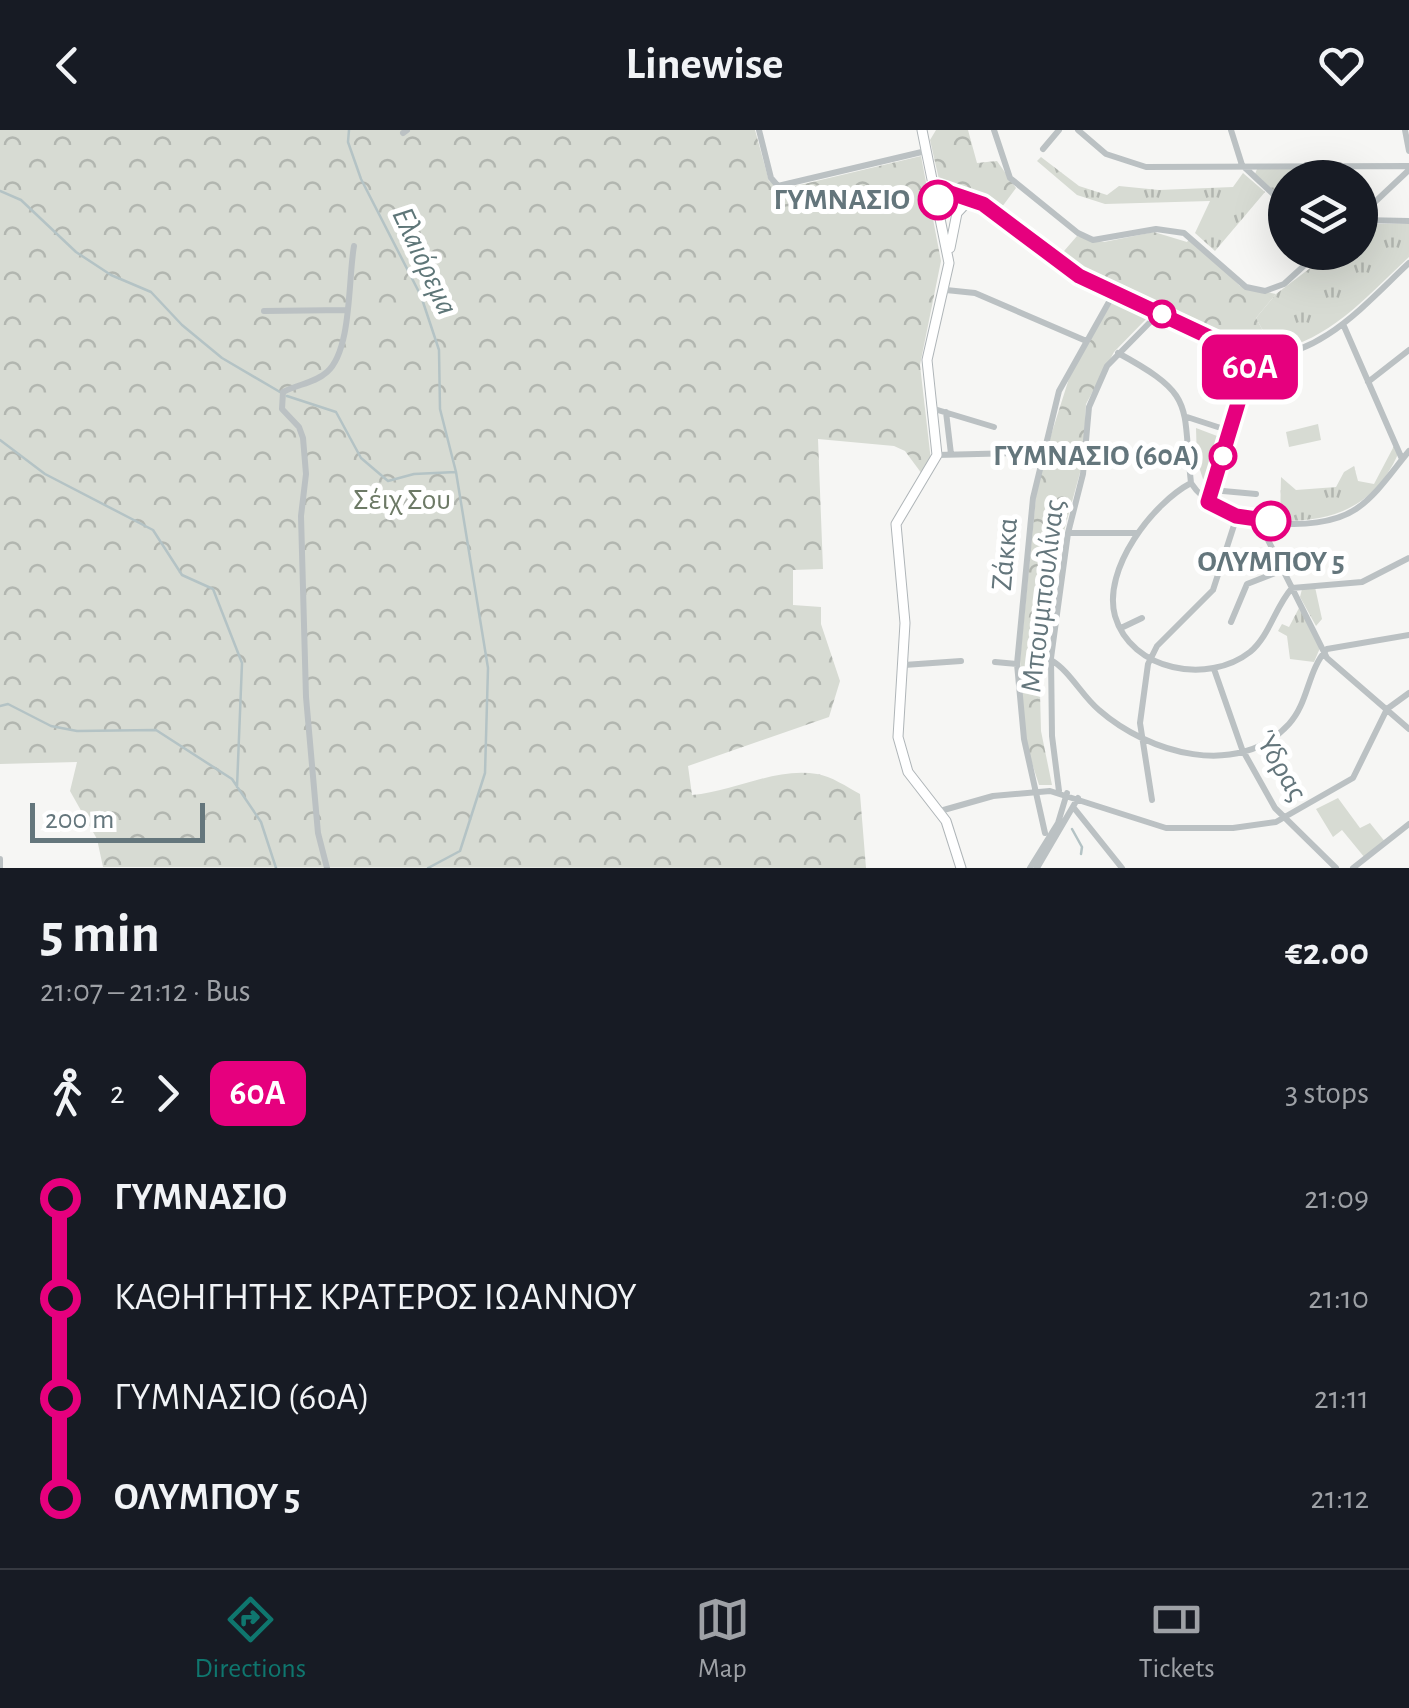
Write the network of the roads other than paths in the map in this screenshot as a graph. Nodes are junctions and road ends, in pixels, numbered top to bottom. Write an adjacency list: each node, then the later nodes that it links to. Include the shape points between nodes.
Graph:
1 (758, 130): 9 (street, via 773,184 822,179)
2 (994, 130): 22 (street, via 1010,178 1093,240 1156,229 1184,233 1246,287 1264,291)
3 (1059, 130): 8 (street)
4 (1078, 130): 11 (street, via 1103,152 1136,166)
5 (1231, 130): 11 (street)
6 (1404, 130): 10 (street)
7 (926, 132): 9 (main road)
8 (1043, 149)
9 (927, 151): 13 (main road)
10 (1409, 151)
11 (1242, 166): 12 (street); 14 (street)
12 (1407, 168): 16 (street)
13 (936, 188): 15 (street); 20 (main road)
14 (1268, 189)
15 (971, 198): 20 (main road, via 957,213); 24 (street, via 1059,264)
16 (1378, 199)
17 (1378, 219): 18 (street)
18 (1409, 220)
19 (354, 246): 26 (street)
20 (948, 256): 23 (main road)
21 (1409, 264): 28 (street)
22 (1299, 270)
23 (946, 290): 29 (street, via 975,293); 34 (main road, via 928,360)
24 (1114, 293): 27 (street); 29 (street, Ζάκκα)
25 (264, 310): 26 (street)
26 (346, 310): 84 (street, via 332,367 280,399 299,427 305,456 307,708)
27 (1159, 313): 31 (street, Μπουμπουλίνας); 32 (street)
28 (1343, 324): 32 (street, via 1292,352); 33 (street)
29 (1084, 340): 64 (street, Ζάκκα, via 1058,391 1035,479)
30 (1409, 350): 33 (street)
31 (1118, 353): 36 (street, via 1169,386); 50 (street, Μπουμπουλίνας, via 1092,393)
32 (1252, 357): 38 (street)
33 (1368, 382): 43 (street)
34 (931, 408): 35 (street); 42 (main road)
35 (946, 412): 37 (street); 41 (street)
36 (1187, 417): 38 (street); 44 (street)
37 (994, 427)
38 (1230, 431): 45 (street)
39 (1409, 451): 43 (street)
40 (1019, 453): 41 (street)
41 (951, 454): 42 (street)
42 (937, 455): 65 (main road, via 896,520)
43 (1402, 459): 49 (street, via 1344,516)
44 (1191, 482): 47 (street); 51 (street)
45 (1212, 490): 46 (street); 47 (street)
46 (1256, 494)
47 (1208, 502): 48 (street)
48 (1236, 516): 49 (street); 60 (street, via 1213,590)
49 (1258, 520): 53 (street)
50 (1068, 533): 51 (street); 61 (street, Μπουμπουλίνας)
51 (1136, 533): 57 (street, via 1113,599)
52 (1407, 562): 54 (street, via 1362,582)
53 (1283, 570): 54 (street); 56 (street, via 1247,584)
54 (1292, 588): 59 (street); 66 (street, via 1258,644)
55 (1142, 618): 57 (street)
56 (1231, 622)
57 (1120, 629): 60 (street)
58 (1409, 635): 59 (street)
59 (1324, 652): 68 (street); 71 (street, via 1289,724)
60 (1150, 658): 66 (street, via 1182,669); 70 (street, via 1140,694)
61 (1051, 660): 70 (street, via 1103,714); 73 (street, Μπουμπουλίνας, via 1052,736)
62 (962, 662): 65 (street)
63 (995, 662): 64 (street)
64 (1018, 664): 72 (street, Ζάκκα, via 1024,739)
65 (904, 665): 77 (main road, via 901,758)
66 (1214, 669): 71 (street, Ύδρας)
67 (1409, 693): 68 (street)
68 (1387, 709): 69 (street); 78 (street, via 1356,775)
69 (1409, 730)
70 (1141, 737): 71 (street, via 1192,754); 75 (street)
71 (1243, 752): 78 (street, Ύδρας)
72 (1037, 791): 73 (street); 77 (street); 80 (street, Ζάκκα)
73 (1062, 792): 74 (street); 85 (street, via 1058,823)
74 (1078, 798): 76 (street); 78 (street, via 1175,829)
75 (1152, 800)
76 (1074, 808): 85 (street); 86 (street)
77 (940, 811): 82 (main road)
78 (1284, 819): 87 (street, Ύδρας)
79 (1409, 824): 88 (street)
80 (1045, 834)
81 (0, 859): 83 (street)
82 (961, 867)
83 (0, 868)
84 (326, 868)
85 (1033, 868)
86 (1122, 868)
87 (1336, 868)
88 (1353, 868)

